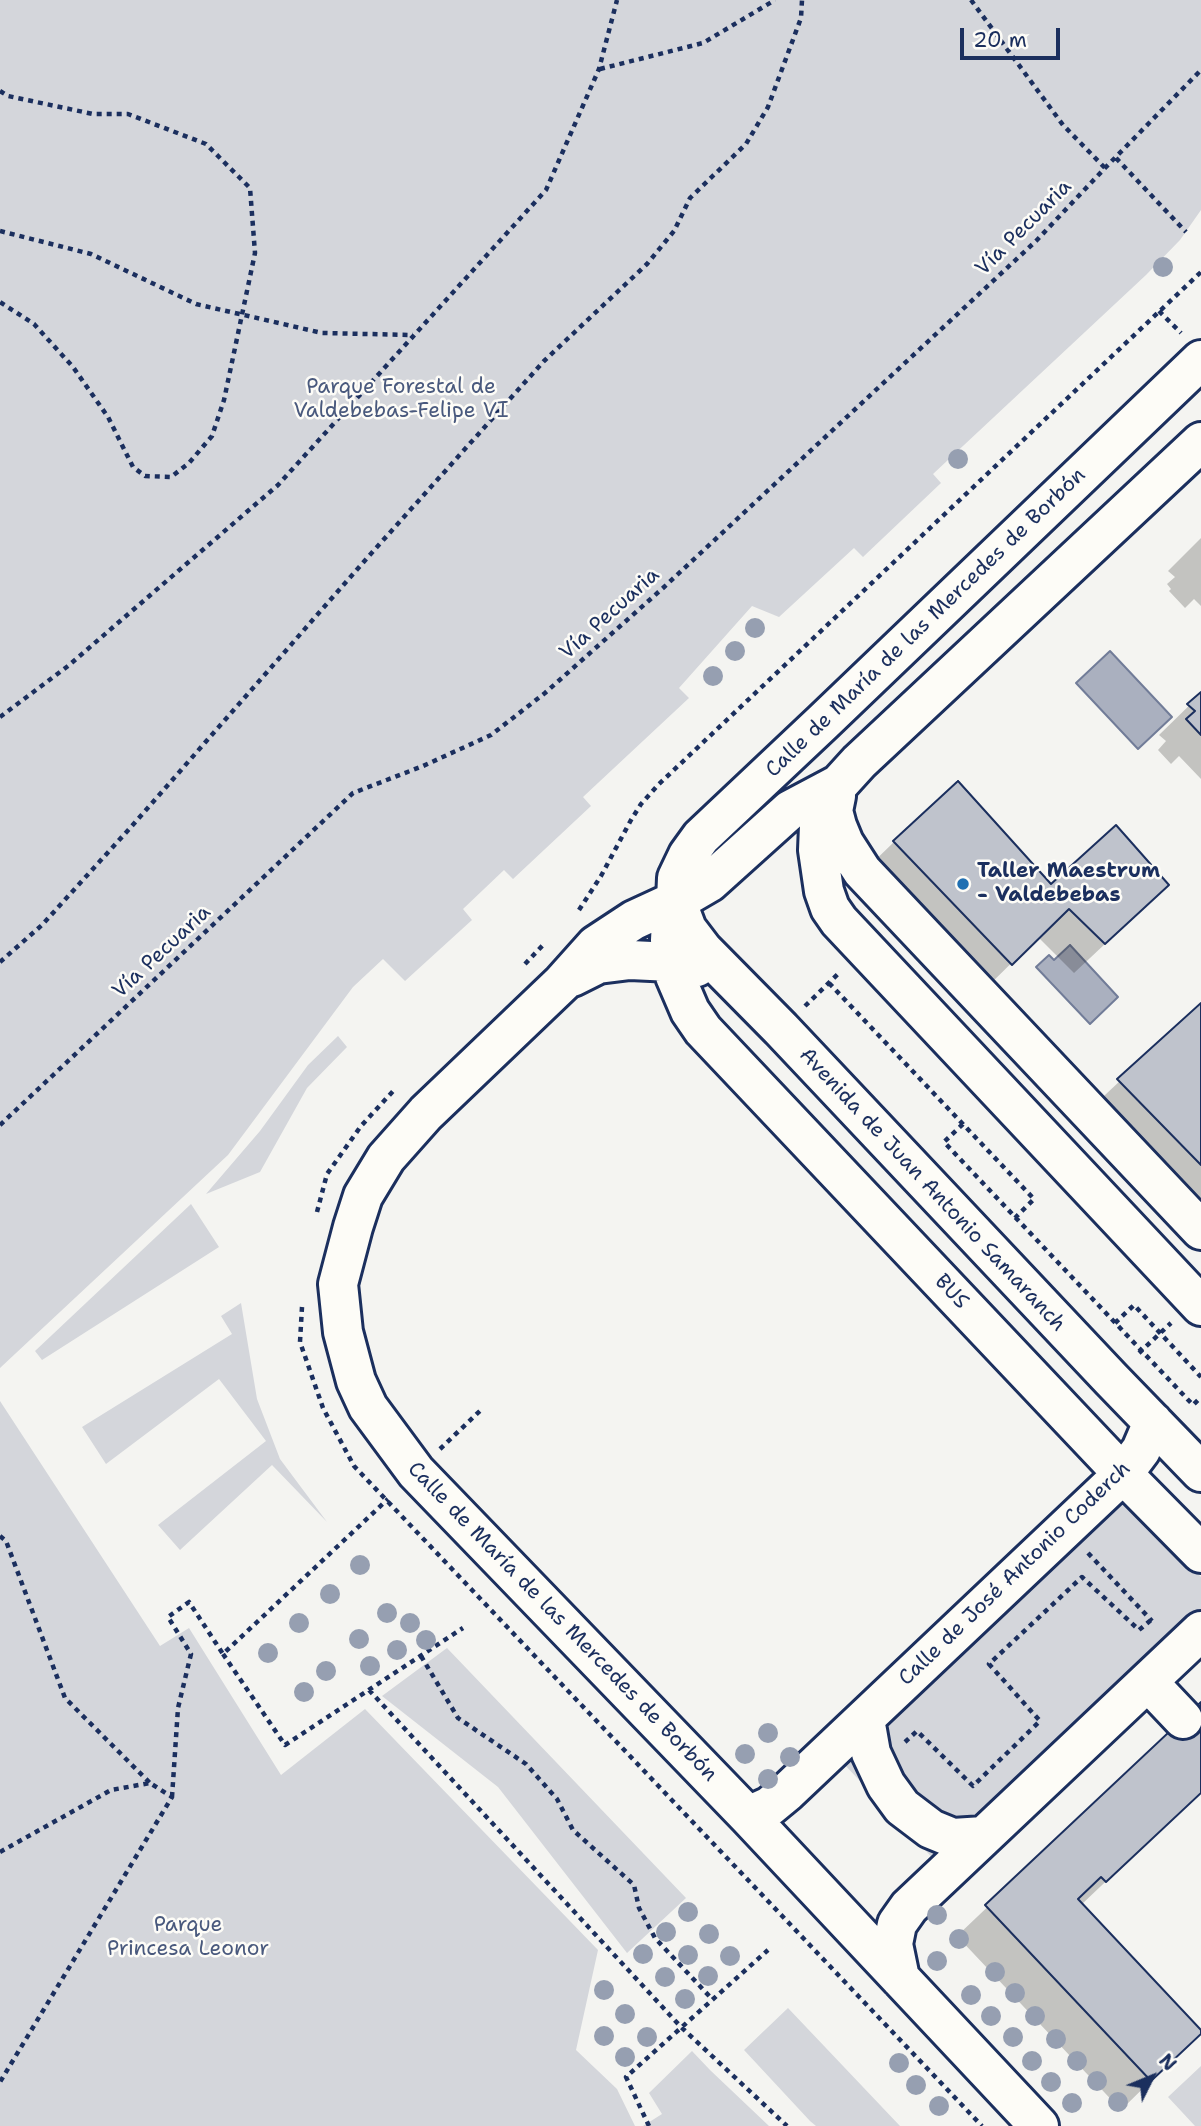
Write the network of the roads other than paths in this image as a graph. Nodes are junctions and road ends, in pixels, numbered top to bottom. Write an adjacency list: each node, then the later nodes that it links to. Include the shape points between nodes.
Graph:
1 (1193, 348): 4 (street, Calle de María de las Mercedes de Borbón, via 823,722 701,837 677,878)
2 (1201, 442): 3 (street, Calle de María de las Mercedes de Borbón)
3 (849, 773): 4 (street, Calle de María de las Mercedes de Borbón, via 790,810 710,882); 8 (street, via 834,811 844,843 862,871); 9 (street, via 823,810 820,826 818,850 830,908)
4 (676, 900): 5 (street, BUS, via 671,922); 6 (street, Avenida de Juan Antonio Samaranch, via 687,929); 7 (street, Calle de María de las Mercedes de Borbón, via 607,937)
5 (672, 962): 6 (street, via 703,968); 7 (street, via 613,961 583,970); 12 (street, BUS, via 682,996 703,1030)
6 (734, 982): 10 (street, Avenida de Juan Antonio Samaranch)
7 (562, 983): 18 (street, Calle de María de las Mercedes de Borbón, via 426,1113 386,1158 363,1196 338,1284 342,1332 369,1407 416,1472)
8 (1201, 1230)
9 (1187, 1313)
10 (1153, 1422): 11 (street, Avenida de Juan Antonio Samaranch); 12 (street, Calle de José Antonio Coderch, via 1141,1450)
11 (1201, 1472)
12 (1123, 1474): 13 (street, BUS); 17 (street, Calle de José Antonio Coderch)
13 (1201, 1553)
14 (1201, 1631): 15 (street)
15 (1148, 1682): 16 (street); 19 (street)
16 (1183, 1718)
17 (865, 1719): 18 (street, Calle de José Antonio Coderch, via 787,1793); 19 (street, via 871,1753 902,1807 931,1829 953,1838)
18 (748, 1816): 20 (street, Calle de María de las Mercedes de Borbón)
19 (984, 1836): 20 (street, via 897,1924 893,1944)
20 (900, 1978): 21 (street, Calle de María de las Mercedes de Borbón)
21 (1039, 2126)

